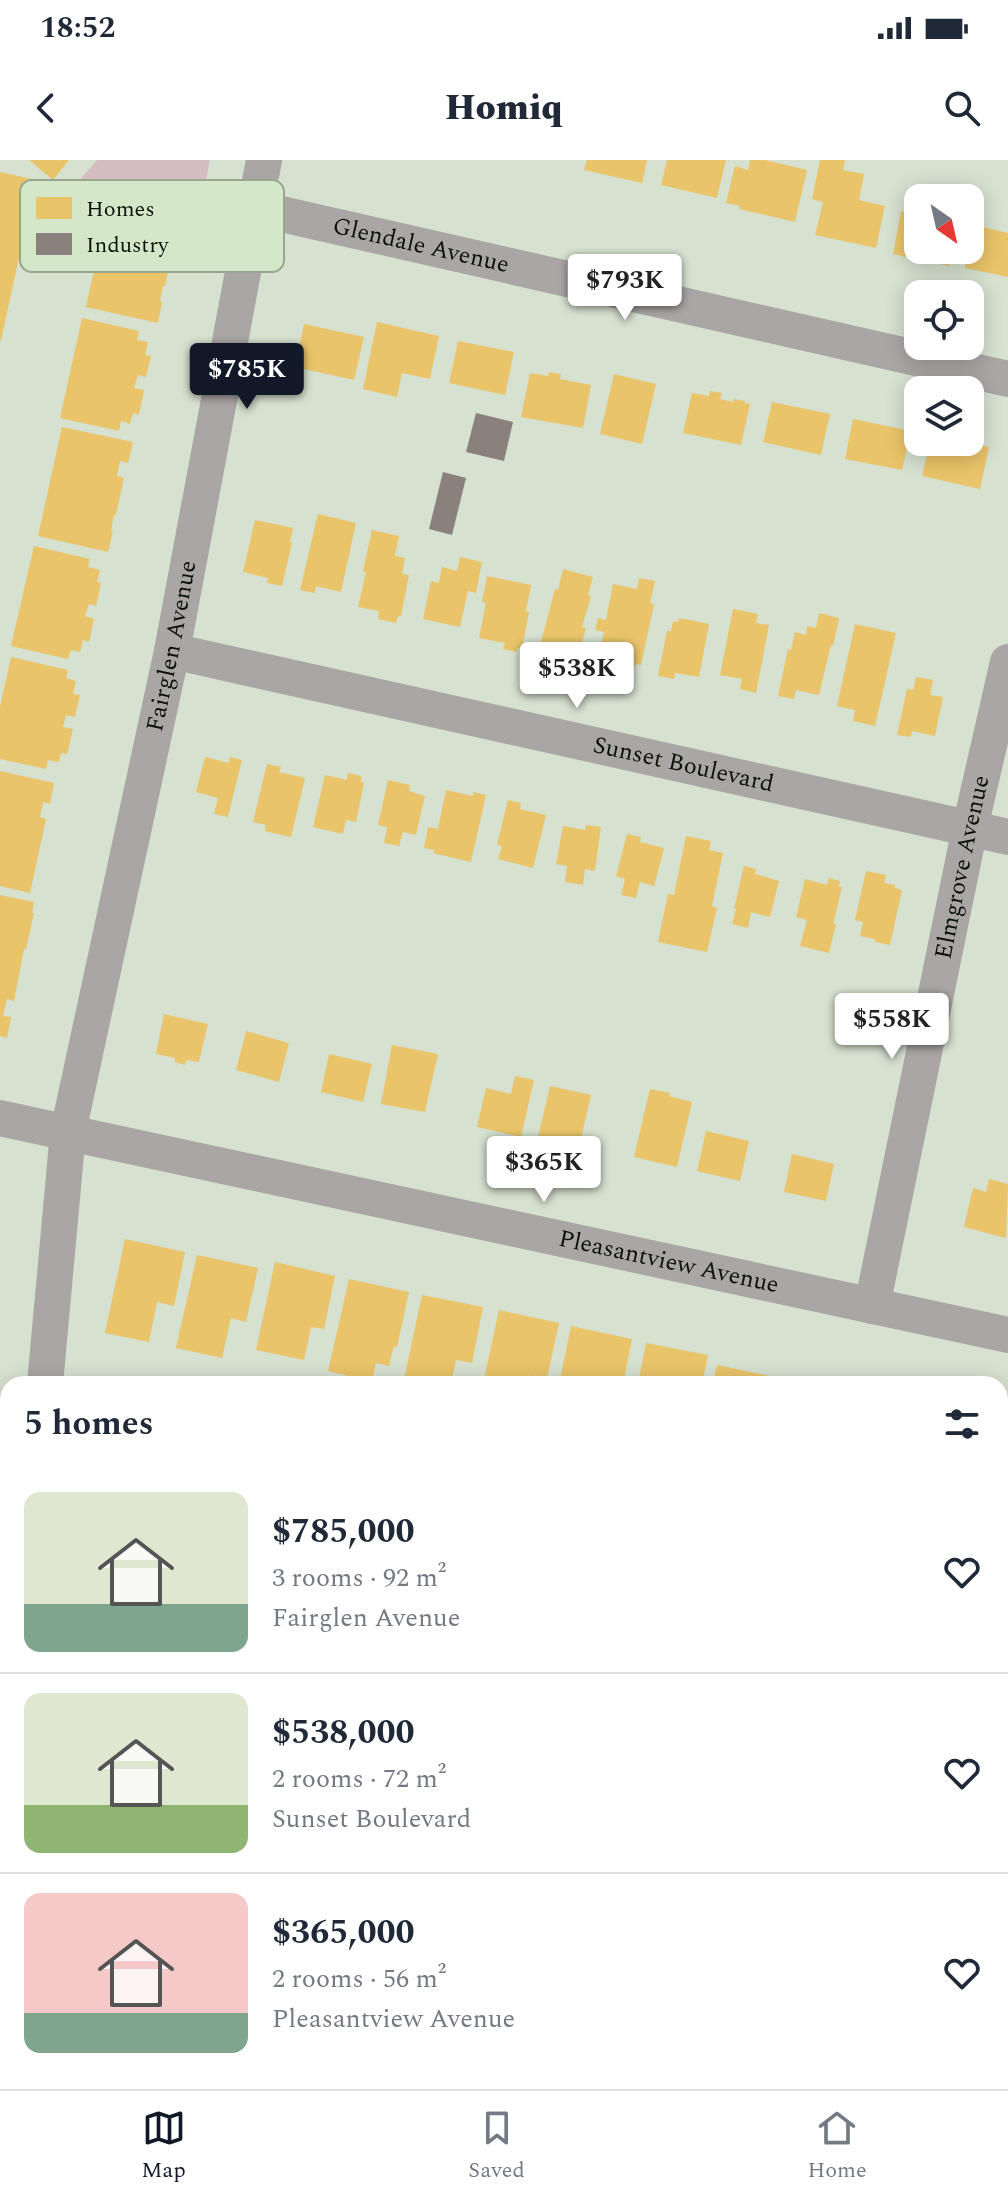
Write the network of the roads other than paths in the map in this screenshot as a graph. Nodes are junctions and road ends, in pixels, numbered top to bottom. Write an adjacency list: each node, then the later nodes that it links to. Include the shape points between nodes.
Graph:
1 (264, 160): 2 (street, Fairglen Avenue)
2 (260, 180)
3 (284, 215): 5 (street, Glendale Avenue)
4 (243, 272): 6 (street, Fairglen Avenue)
5 (1008, 379)
6 (172, 651): 8 (street, Sunset Boulevard); 11 (street, Fairglen Avenue)
7 (1008, 662): 8 (street, Elmgrove Avenue)
8 (970, 828): 9 (street, Sunset Boulevard); 12 (street, Elmgrove Avenue)
9 (1008, 837)
10 (0, 1118): 11 (street, Pleasantview Avenue)
11 (68, 1132): 12 (street, Pleasantview Avenue); 14 (street, Fairglen Avenue)
12 (872, 1306): 13 (street, Pleasantview Avenue)
13 (1008, 1335)
14 (46, 1376)

